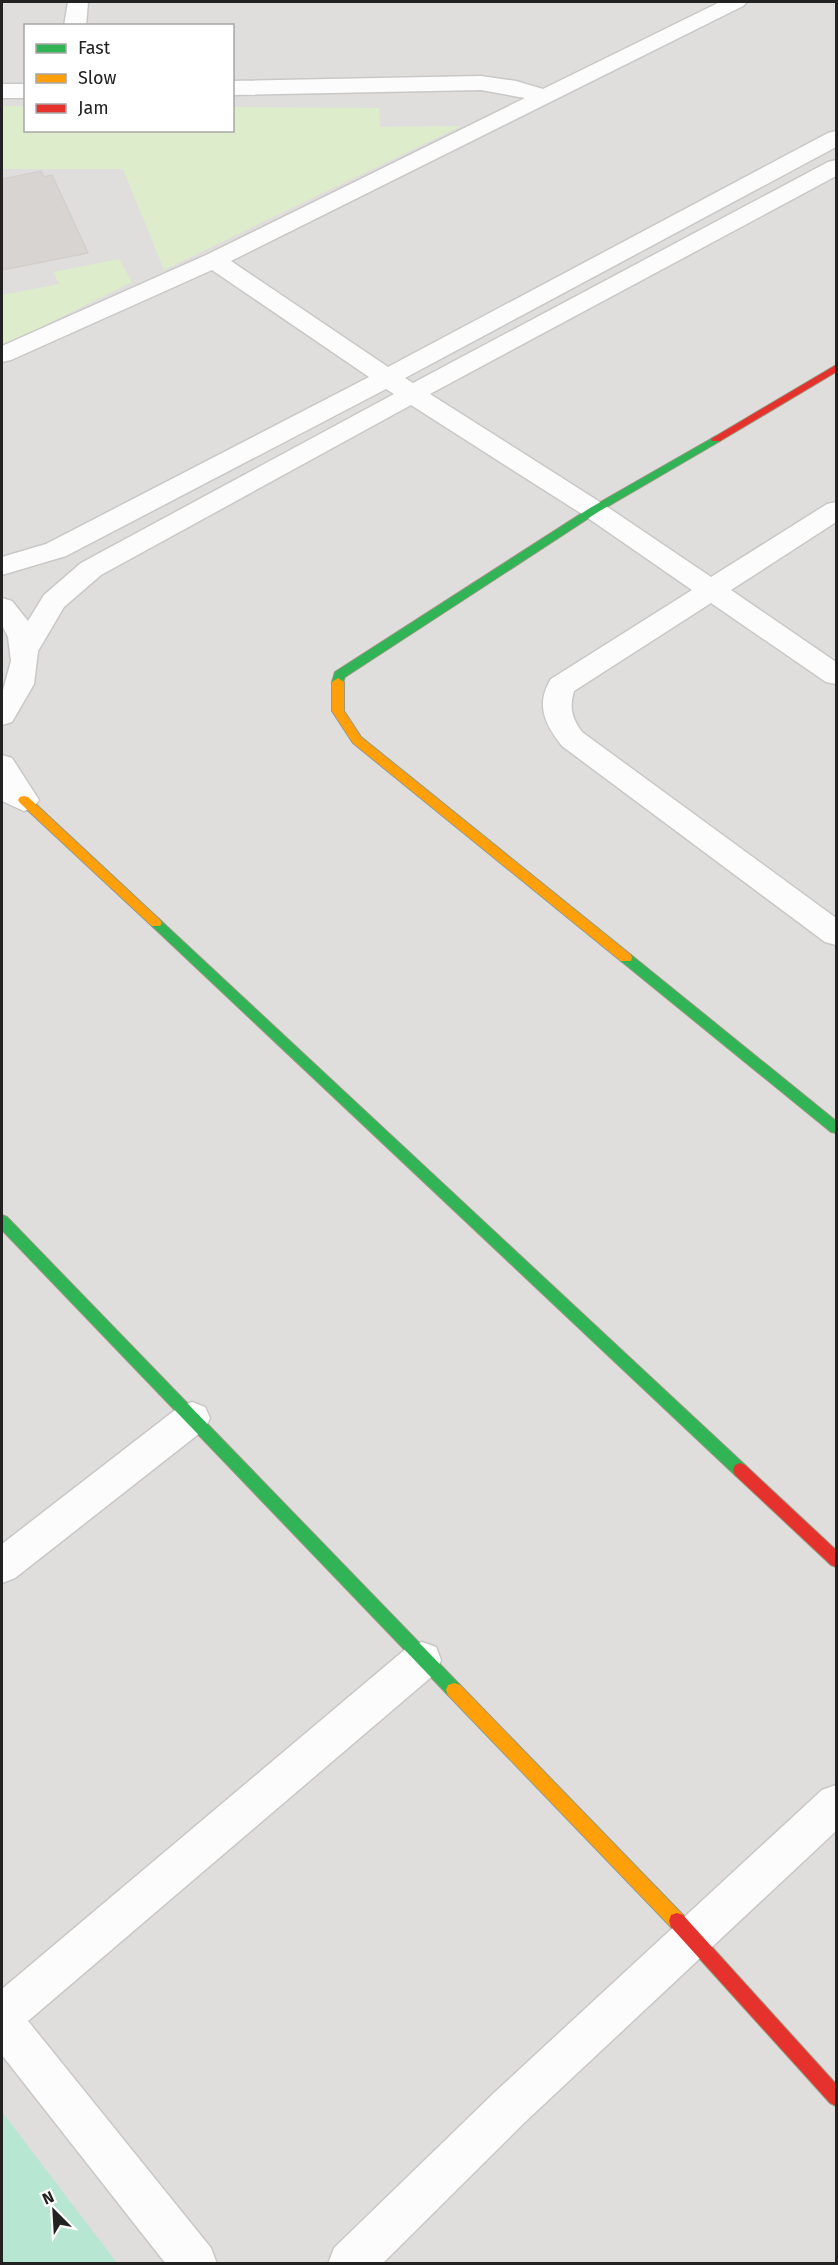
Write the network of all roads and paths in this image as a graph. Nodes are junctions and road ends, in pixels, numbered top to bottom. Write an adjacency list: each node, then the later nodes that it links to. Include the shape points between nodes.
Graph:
1 (78, 2): 3 (street)
2 (736, 2): 7 (street)
3 (75, 24)
4 (234, 88): 7 (street, via 481,83)
5 (2, 91): 6 (street)
6 (24, 91)
7 (542, 96): 10 (street)
8 (837, 138): 13 (street)
9 (837, 167): 14 (street)
10 (214, 260): 11 (street); 13 (street)
11 (2, 355)
12 (837, 368): 15 (street)
13 (387, 378): 14 (street); 17 (street, via 56,550)
14 (412, 394): 15 (street); 20 (street, via 91,569 54,601)
15 (594, 510): 18 (street); 26 (street, via 339,675 338,718 357,740)
16 (837, 510): 18 (street)
17 (2, 566)
18 (711, 590): 21 (street); 25 (street, via 561,686 555,704 559,722 572,739)
19 (2, 607): 20 (street, via 17,626)
20 (25, 650): 22 (street, via 23,678)
21 (837, 675)
22 (4, 714)
23 (2, 765): 24 (street)
24 (13, 794): 29 (street)
25 (837, 934)
26 (837, 1128)
27 (2, 1221): 28 (street)
28 (192, 1418): 30 (street); 31 (street)
29 (837, 1560)
30 (2, 1566)
31 (422, 1660): 33 (street); 34 (street)
32 (837, 1804): 33 (street)
33 (693, 1938): 36 (street); 38 (street, via 510,2107)
34 (2, 2016)
35 (2, 2022): 37 (street)
36 (837, 2097)
37 (195, 2264)
38 (350, 2264)

